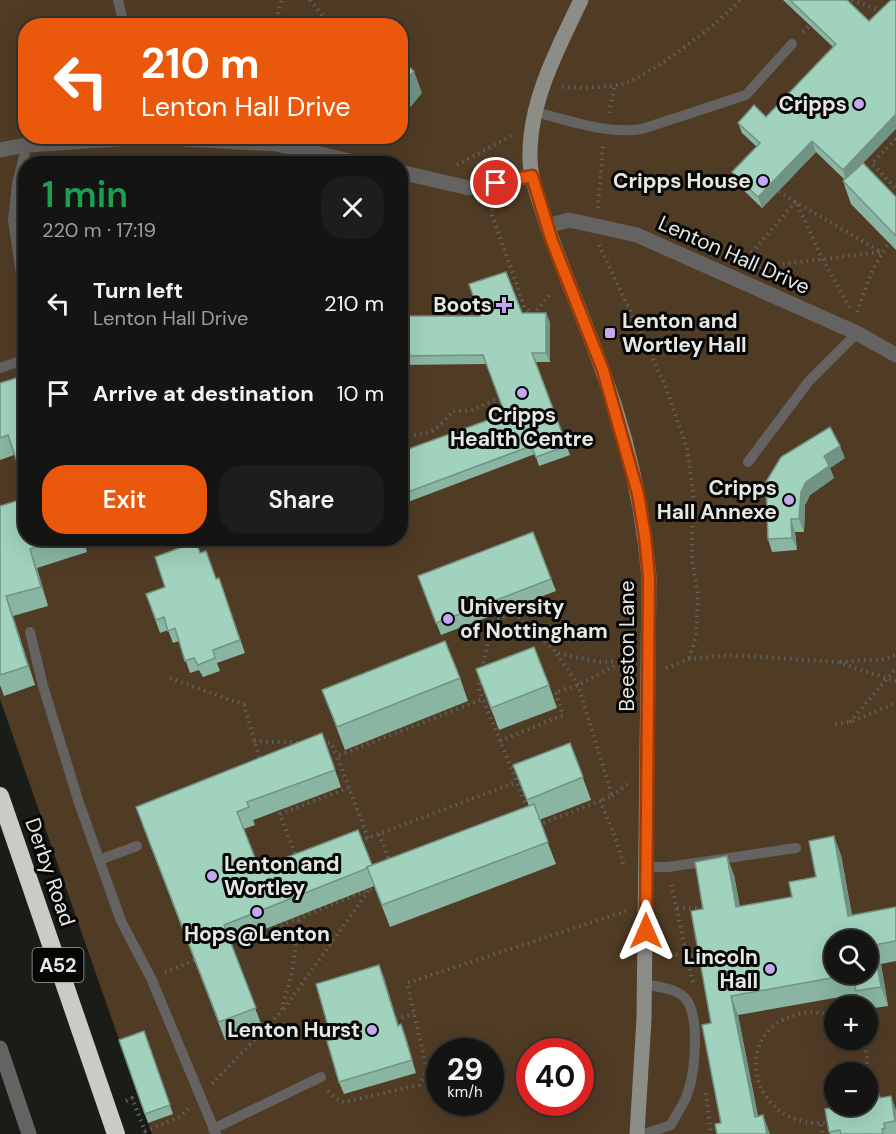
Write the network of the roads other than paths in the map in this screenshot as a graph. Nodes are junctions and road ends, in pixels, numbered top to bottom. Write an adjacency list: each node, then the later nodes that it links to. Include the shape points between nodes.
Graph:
1 (118, 0): 3 (lane)
2 (581, 0): 5 (street, Beeston Lane)
3 (122, 18)
4 (792, 44): 5 (lane, via 746,95 642,129 605,128)
5 (535, 112): 13 (street, Beeston Lane)
6 (42, 144): 8 (street)
7 (276, 144): 11 (street)
8 (27, 145): 9 (street); 10 (lane)
9 (0, 150)
10 (24, 156)
11 (328, 156)
12 (408, 174): 13 (street, via 468,188)
13 (532, 176): 15 (street, Beeston Lane)
14 (18, 179): 16 (lane, via 13,220)
15 (547, 226): 17 (street, Lenton Hall Drive, via 569,220 637,235 734,273); 27 (street, Beeston Lane, via 603,370 638,494 649,577)
16 (18, 254)
17 (857, 333): 18 (street, Lenton Hall Drive); 21 (lane, via 809,381)
18 (896, 354)
19 (18, 362): 20 (lane)
20 (0, 368)
21 (748, 462)
22 (30, 632): 26 (lane)
23 (0, 796): 33 (highway, Derby Road / A52)
24 (137, 846): 26 (lane)
25 (796, 848): 27 (lane)
26 (99, 860): 31 (lane, via 121,921 151,978)
27 (646, 867): 28 (street, Beeston Lane)
28 (645, 984): 34 (street, Beeston Lane); 35 (lane, via 678,992 686,998 692,1009 694,1058 688,1094 671,1125)
29 (0, 1048): 32 (street)
30 (321, 1077): 31 (lane)
31 (215, 1131)
32 (28, 1134)
33 (116, 1134)
34 (637, 1134)
35 (644, 1134)

